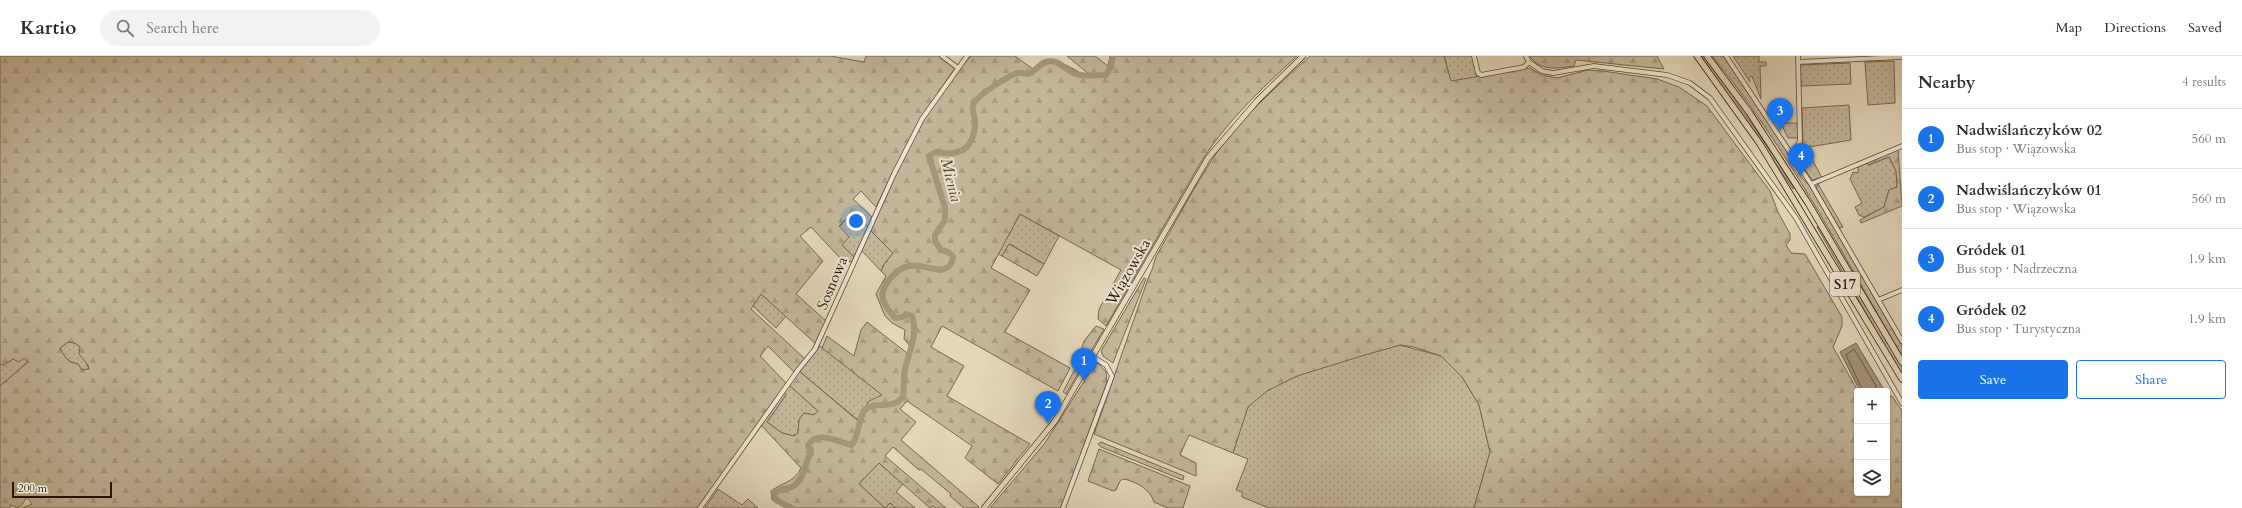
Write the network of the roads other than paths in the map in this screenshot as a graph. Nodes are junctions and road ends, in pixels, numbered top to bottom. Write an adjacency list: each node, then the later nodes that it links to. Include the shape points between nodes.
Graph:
1 (942, 56): 13 (street)
2 (967, 56): 13 (street, Sosnowa)
3 (1303, 56): 20 (main road, Wiązowska, via 1256,101 1208,158)
4 (1474, 56): 11 (street, via 1478,73 1481,75 1524,67)
5 (1526, 56): 11 (street)
6 (1697, 56): 22 (highway, S17, via 1764,150)
7 (1708, 56): 21 (highway, S17, via 1749,112 1808,203)
8 (1726, 56): 15 (street)
9 (1798, 56): 12 (street)
10 (1902, 57): 12 (street)
11 (1529, 62): 23 (street, via 1542,71 1553,73 1594,66 1667,75 1690,83 1710,98 1796,218)
12 (1798, 62): 15 (street, via 1800,141)
13 (958, 68): 24 (street, Sosnowa, via 922,119 894,174 815,349)
14 (1902, 146): 16 (street)
15 (1790, 153): 16 (street)
16 (1811, 184): 18 (street)
17 (1902, 290): 18 (street)
18 (1878, 300): 19 (street)
19 (1902, 341)
20 (1093, 357): 25 (main road, Wiązowska, via 1051,427); 26 (street, via 1106,365 1112,376)
21 (1902, 362)
22 (1902, 379)
23 (1902, 403)
24 (700, 508)
25 (984, 508)
26 (1063, 508)

